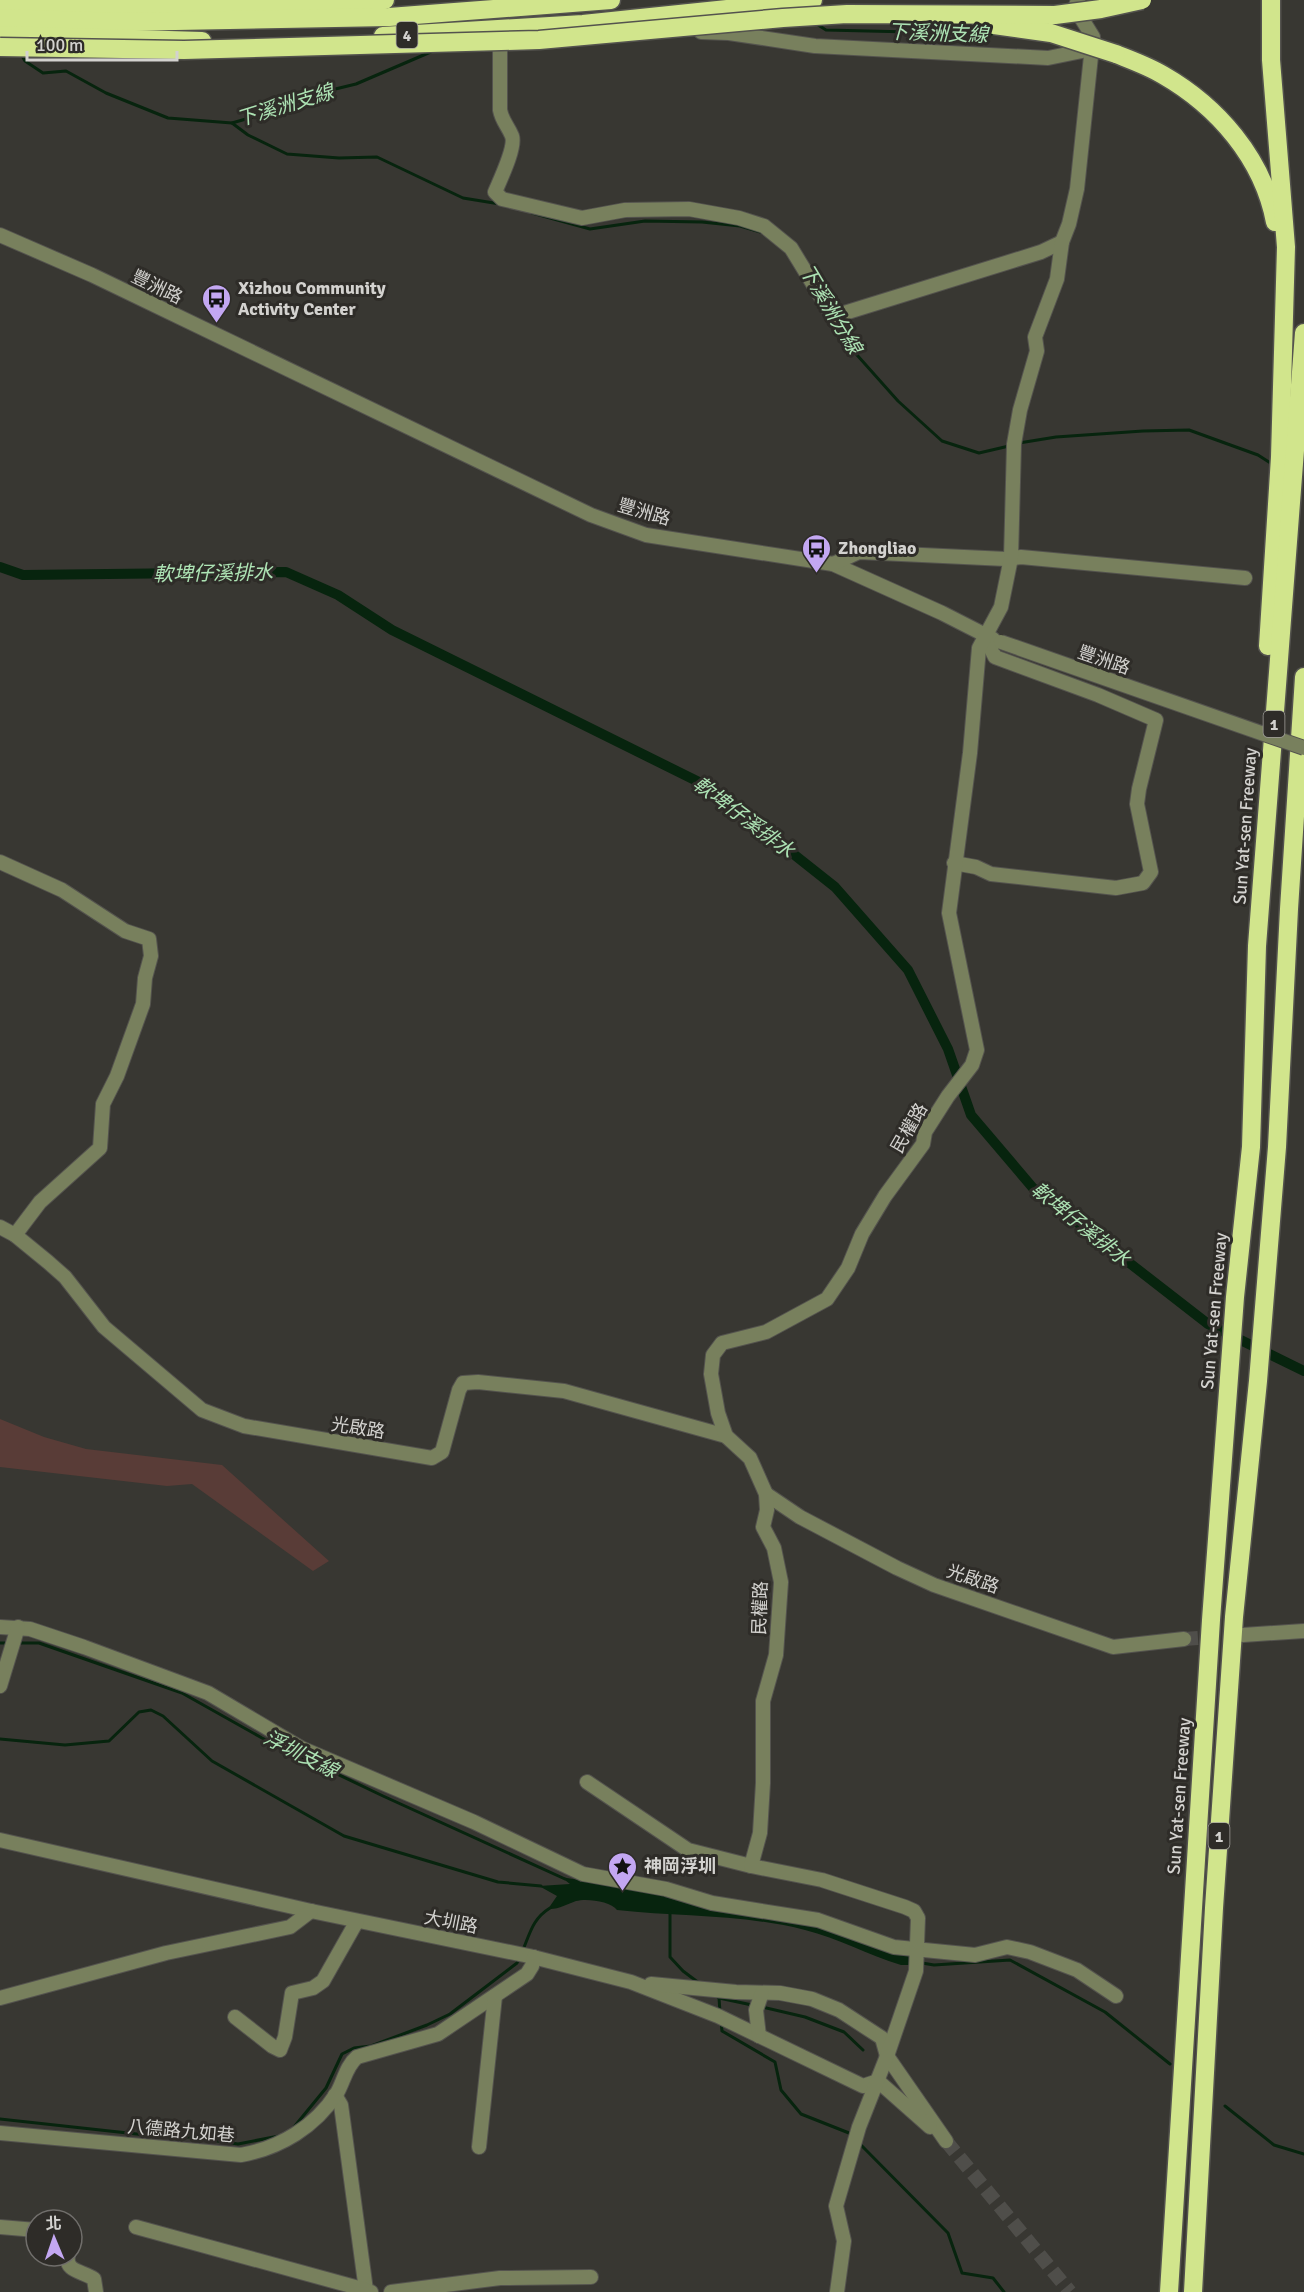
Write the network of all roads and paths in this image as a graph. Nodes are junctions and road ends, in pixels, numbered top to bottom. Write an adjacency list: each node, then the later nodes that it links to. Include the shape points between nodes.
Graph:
1 (385, 0): 7 (highway, via 210,9)
2 (611, 0): 9 (highway, 4, via 389,16 122,22)
3 (813, 0): 11 (highway, 4, via 583,24 391,36)
4 (1078, 0): 12 (street, via 1075,8 1093,37)
5 (1142, 0): 8 (highway, bridge, via 1055,15)
6 (1271, 0): 15 (highway, via 1271,60 1286,247)
7 (0, 5)
8 (903, 16): 11 (highway, bridge, via 847,14 539,40 372,46 184,50); 15 (highway, bridge, via 1051,33 1161,73 1203,101 1241,144 1259,174 1271,203)
9 (0, 18)
10 (500, 38): 11 (street, bridge, via 27,48); 12 (street, via 684,31 729,33 814,46 1048,58); 14 (street, via 500,110 513,137 495,192 502,199 582,218 625,210 689,208 764,226 790,248 832,315 1041,252)
11 (2, 44)
12 (1092, 49): 14 (street, via 1077,189)
13 (0, 235): 19 (street, 豐洲路, via 92,275 591,515 646,535)
14 (1062, 242): 18 (street, via 1057,279 1035,337 1037,351 1014,444)
15 (1286, 295): 17 (highway)
16 (1304, 333): 17 (highway, Sun Yat-sen Freeway / 1)
17 (1288, 453): 66 (highway, Sun Yat-sen Freeway / 1, via 1257,946 1251,1147 1235,1297 1197,1823)
18 (1011, 558): 19 (street, via 859,552); 20 (street); 21 (street, via 1001,607)
19 (833, 564): 21 (street, 豐洲路)
20 (1245, 578)
21 (986, 637): 23 (street, 豐洲路, bridge); 26 (street, via 979,648 970,753); 26 (street, via 995,657 1098,694 1156,720 1137,804 1151,872 1143,883 1116,888 991,874)
22 (1304, 677): 27 (highway, 1)
23 (1304, 748)
24 (1304, 818): 27 (highway)
25 (0, 862): 29 (street, via 62,890 125,931 149,939 152,948 138,1020 103,1104 100,1148 40,1202)
26 (954, 863): 30 (street, 民權路, via 949,913 977,1050 972,1065 885,1196 862,1234 848,1268 827,1299 766,1332 722,1343 713,1355 711,1374 717,1413)
27 (1288, 909): 67 (highway, 1, via 1277,1147 1234,1617)
28 (0, 1227): 29 (street, 光啟路)
29 (15, 1235): 30 (street, 光啟路, via 65,1277 104,1327 166,1380 202,1410 244,1426 432,1458 442,1452 459,1390 464,1383 478,1382 564,1391)
30 (726, 1436): 31 (street, 民權路, via 750,1458)
31 (766, 1494): 36 (street, 光啟路, via 800,1517 897,1568 968,1597 1113,1647); 40 (street, 民權路, via 763,1527 774,1548 781,1582 776,1654 763,1701 760,1833)
32 (0, 1627): 35 (street)
33 (1304, 1631): 34 (street)
34 (1243, 1635)
35 (15, 1638): 37 (street); 44 (street, via 84,1647 208,1693 301,1749 474,1822 583,1874 666,1889 712,1903 818,1920)
36 (1184, 1639)
37 (0, 1686)
38 (586, 1782): 40 (street, via 688,1850)
39 (0, 1840): 41 (street, 大圳路)
40 (752, 1866): 44 (street, via 822,1880 914,1911 918,1918)
41 (311, 1911): 42 (street, 大圳路); 48 (street, via 290,1927 166,1953)
42 (357, 1921): 43 (street, 大圳路); 50 (street, via 322,1981 292,1994 280,2050)
43 (531, 1956): 45 (street, 大圳路); 46 (street, 八德路九如巷, via 532,1966 526,1974)
44 (917, 1959): 47 (street, via 975,1955 1007,1947 1077,1970); 52 (street)
45 (631, 1982): 49 (street, via 706,1989); 51 (street, 大圳路)
46 (495, 1996): 54 (street, 八德路九如巷, via 438,2034 357,2057 350,2063); 56 (street)
47 (1116, 1996)
48 (0, 1998)
49 (759, 2001): 51 (street); 52 (street, via 780,1993 812,1999 839,2010 882,2038)
50 (235, 2017)
51 (759, 2036): 53 (street, 大圳路, via 863,2086)
52 (887, 2056): 53 (street); 53 (street, via 946,2141)
53 (878, 2081): 65 (street, via 859,2127 836,2206 844,2241)
54 (335, 2095): 55 (street, 八德路九如巷, via 296,2134 272,2147 241,2155); 62 (street, via 341,2105)
55 (0, 2133)
56 (479, 2148)
57 (0, 2227): 59 (street)
58 (136, 2227): 62 (street)
59 (24, 2229)
60 (70, 2268): 63 (street, via 94,2279)
61 (591, 2277): 64 (street, via 500,2278)
62 (368, 2291)
63 (96, 2292)
64 (391, 2292)
65 (837, 2292)
66 (1169, 2292)
67 (1193, 2292)

